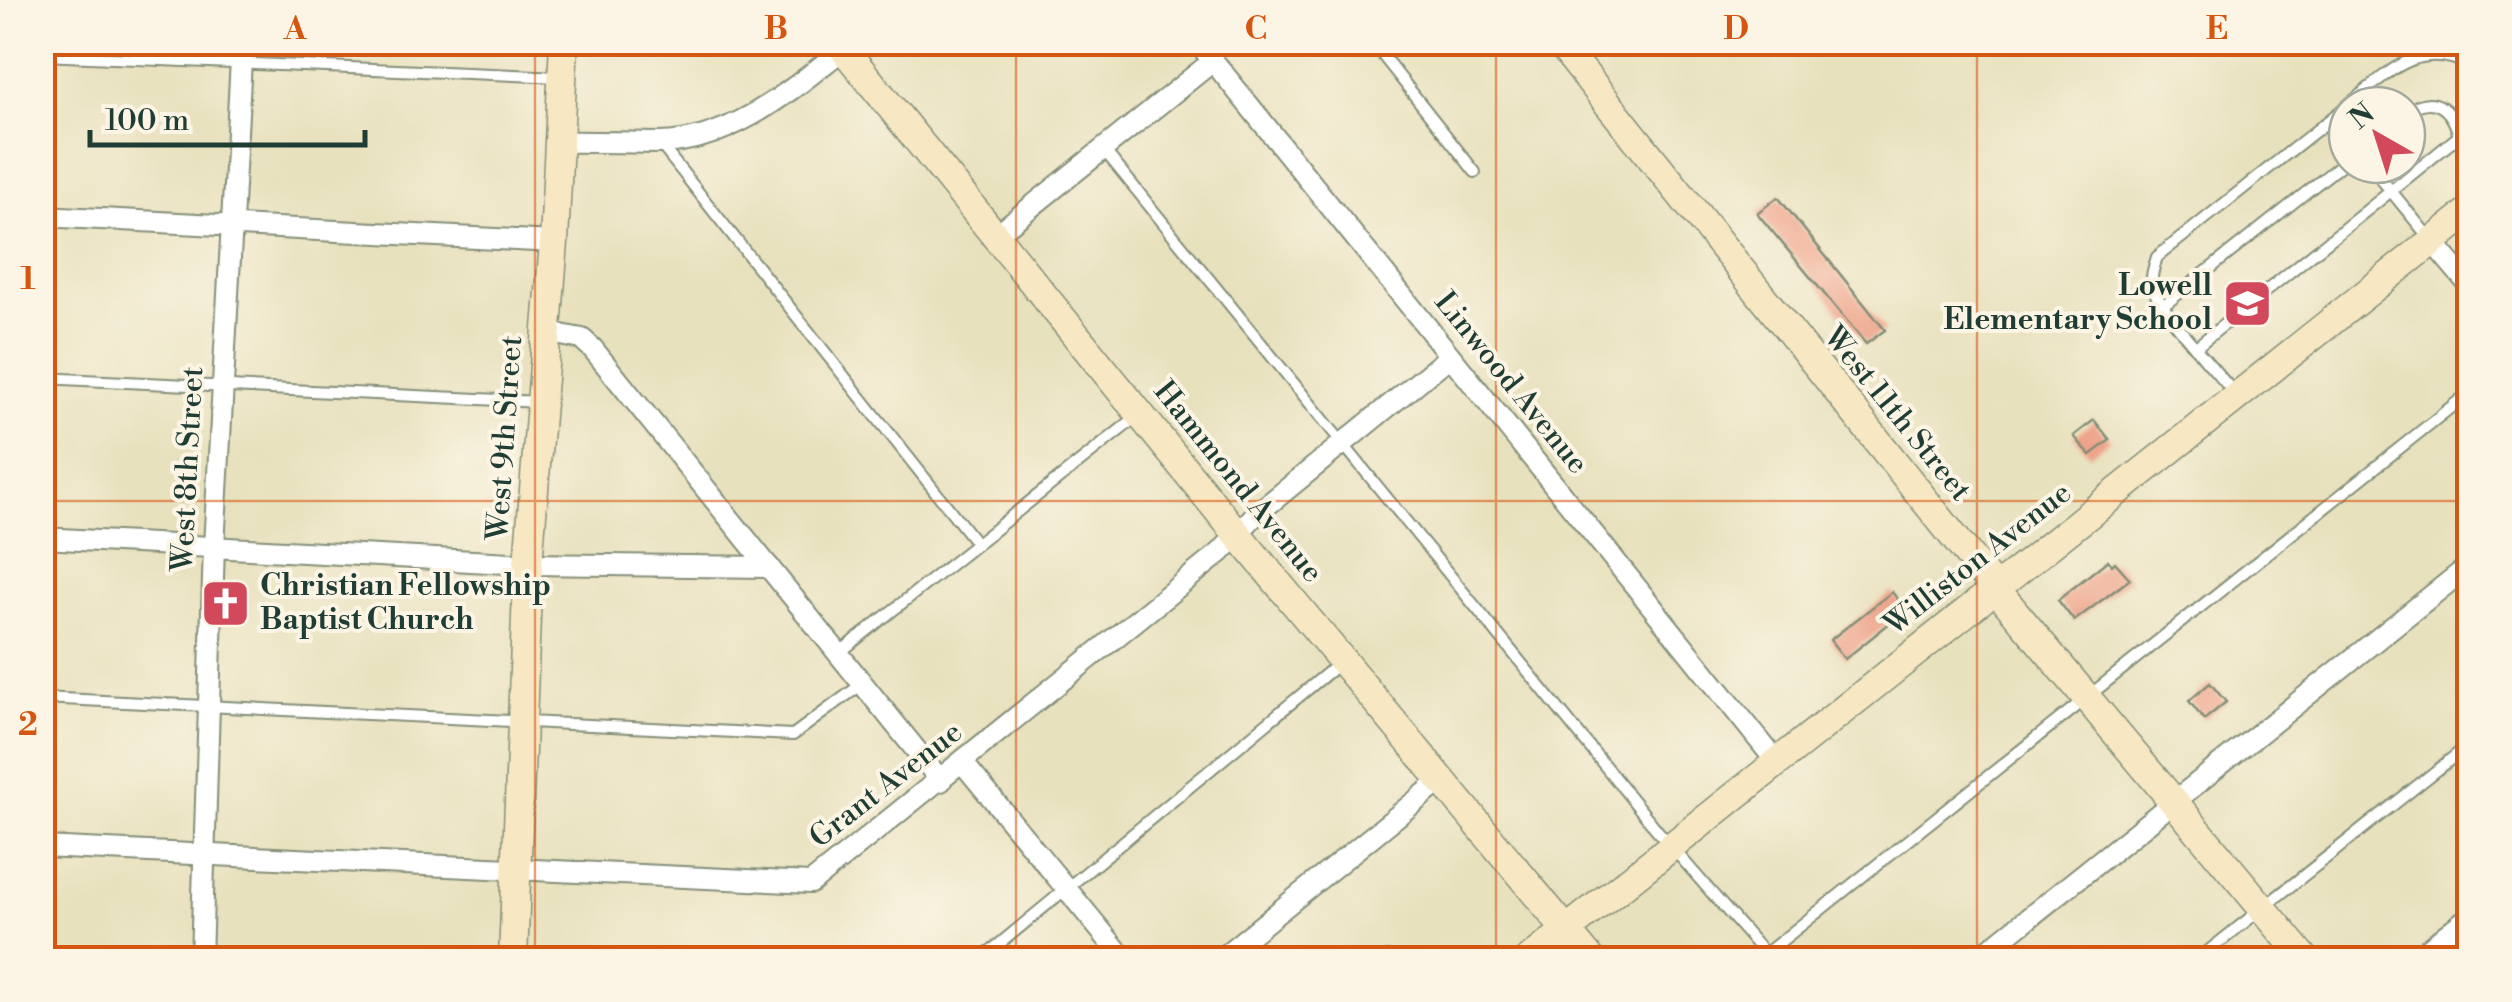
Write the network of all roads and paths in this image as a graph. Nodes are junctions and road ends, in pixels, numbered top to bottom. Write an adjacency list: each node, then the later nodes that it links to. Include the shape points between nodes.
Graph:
1 (564, 42): 10 (main road, West 9th Street)
2 (1198, 42): 8 (street, Linwood Avenue)
3 (1372, 42): 18 (lane)
4 (1558, 42): 48 (main road, West 11th Street)
5 (840, 46): 15 (street, via 776,103 690,139); 26 (main road, Hammond Avenue)
6 (241, 53): 7 (lane); 10 (lane); 25 (street, West 8th Street)
7 (42, 55)
8 (1213, 61): 16 (street); 33 (street, Linwood Avenue)
9 (2470, 65): 11 (lane, via 2423,55 2404,60)
10 (562, 77): 14 (main road, West 9th Street)
11 (2373, 85)
12 (2427, 101): 17 (lane, via 2440,106 2460,136)
13 (2327, 122): 30 (lane, via 2157,257 2152,286)
14 (558, 142): 15 (street); 28 (main road, West 9th Street)
15 (659, 143): 43 (lane)
16 (1104, 149): 26 (street); 40 (lane)
17 (2427, 162)
18 (1475, 172)
19 (2327, 176): 30 (lane)
20 (2386, 185): 22 (lane)
21 (2399, 185): 22 (lane)
22 (2391, 191): 27 (lane); 32 (lane)
23 (2470, 211): 27 (main road, Williston Avenue)
24 (42, 216): 25 (street)
25 (231, 226): 28 (street); 35 (street, West 8th Street)
26 (996, 236): 39 (main road, Hammond Avenue)
27 (2432, 241): 29 (street); 37 (main road, Williston Avenue)
28 (554, 242): 31 (main road, West 9th Street)
29 (2470, 286)
30 (2163, 306): 32 (lane)
31 (545, 332): 38 (main road, West 9th Street); 47 (street, via 582,339 593,349)
32 (2196, 346): 37 (lane)
33 (1450, 356): 40 (street, Grant Avenue); 57 (street, Linwood Avenue)
34 (42, 378): 35 (lane)
35 (222, 385): 38 (lane); 44 (street, West 8th Street)
36 (2470, 392): 52 (lane)
37 (2236, 396): 48 (main road, Williston Avenue)
38 (540, 402): 45 (main road, West 9th Street)
39 (1140, 414): 41 (main road, Hammond Avenue); 43 (lane)
40 (1345, 442): 41 (street, Grant Avenue); 62 (lane)
41 (1238, 535): 50 (main road, Hammond Avenue); 58 (street, Grant Avenue)
42 (42, 538): 44 (street)
43 (977, 544): 49 (lane)
44 (214, 546): 45 (street); 54 (street, West 8th Street)
45 (528, 564): 47 (street); 55 (main road, West 9th Street)
46 (2470, 564): 61 (street)
47 (769, 567): 49 (street)
48 (1994, 587): 52 (main road, West 11th Street); 57 (main road, Williston Avenue)
49 (838, 654): 51 (street)
50 (1342, 660): 59 (main road, Hammond Avenue); 66 (lane)
51 (862, 684): 55 (lane, via 793,735); 60 (street)
52 (2086, 696): 61 (main road, West 11th Street); 71 (lane)
53 (42, 698): 54 (lane)
54 (210, 708): 55 (lane); 64 (street, West 8th Street)
55 (522, 720): 65 (main road, West 9th Street)
56 (2470, 744): 67 (lane)
57 (1776, 762): 62 (main road, Williston Avenue)
58 (964, 763): 60 (street, Grant Avenue); 66 (street)
59 (1442, 780): 69 (main road, Hammond Avenue); 76 (street)
60 (941, 781): 65 (street, Grant Avenue, via 811,883)
61 (2176, 803): 67 (main road, West 11th Street); 79 (street)
62 (1671, 846): 69 (main road, Williston Avenue); 71 (lane)
63 (42, 847): 64 (street, Grant Avenue)
64 (206, 854): 65 (street, Grant Avenue); 72 (street, West 8th Street)
65 (517, 869): 73 (main road, West 9th Street)
66 (1067, 889): 74 (lane); 75 (street)
67 (2262, 907): 80 (lane); 81 (main road, West 11th Street)
68 (2470, 916): 70 (street)
69 (1567, 930): 77 (main road, Williston Avenue); 78 (main road, Hammond Avenue)
70 (2440, 939): 82 (street); 83 (lane)
71 (1767, 957)
72 (201, 960)
73 (513, 960)
74 (980, 960)
75 (1125, 960)
76 (1219, 960)
77 (1529, 960)
78 (1592, 960)
79 (1976, 960)
80 (2198, 960)
81 (2306, 960)
82 (2414, 960)
83 (2457, 960)

